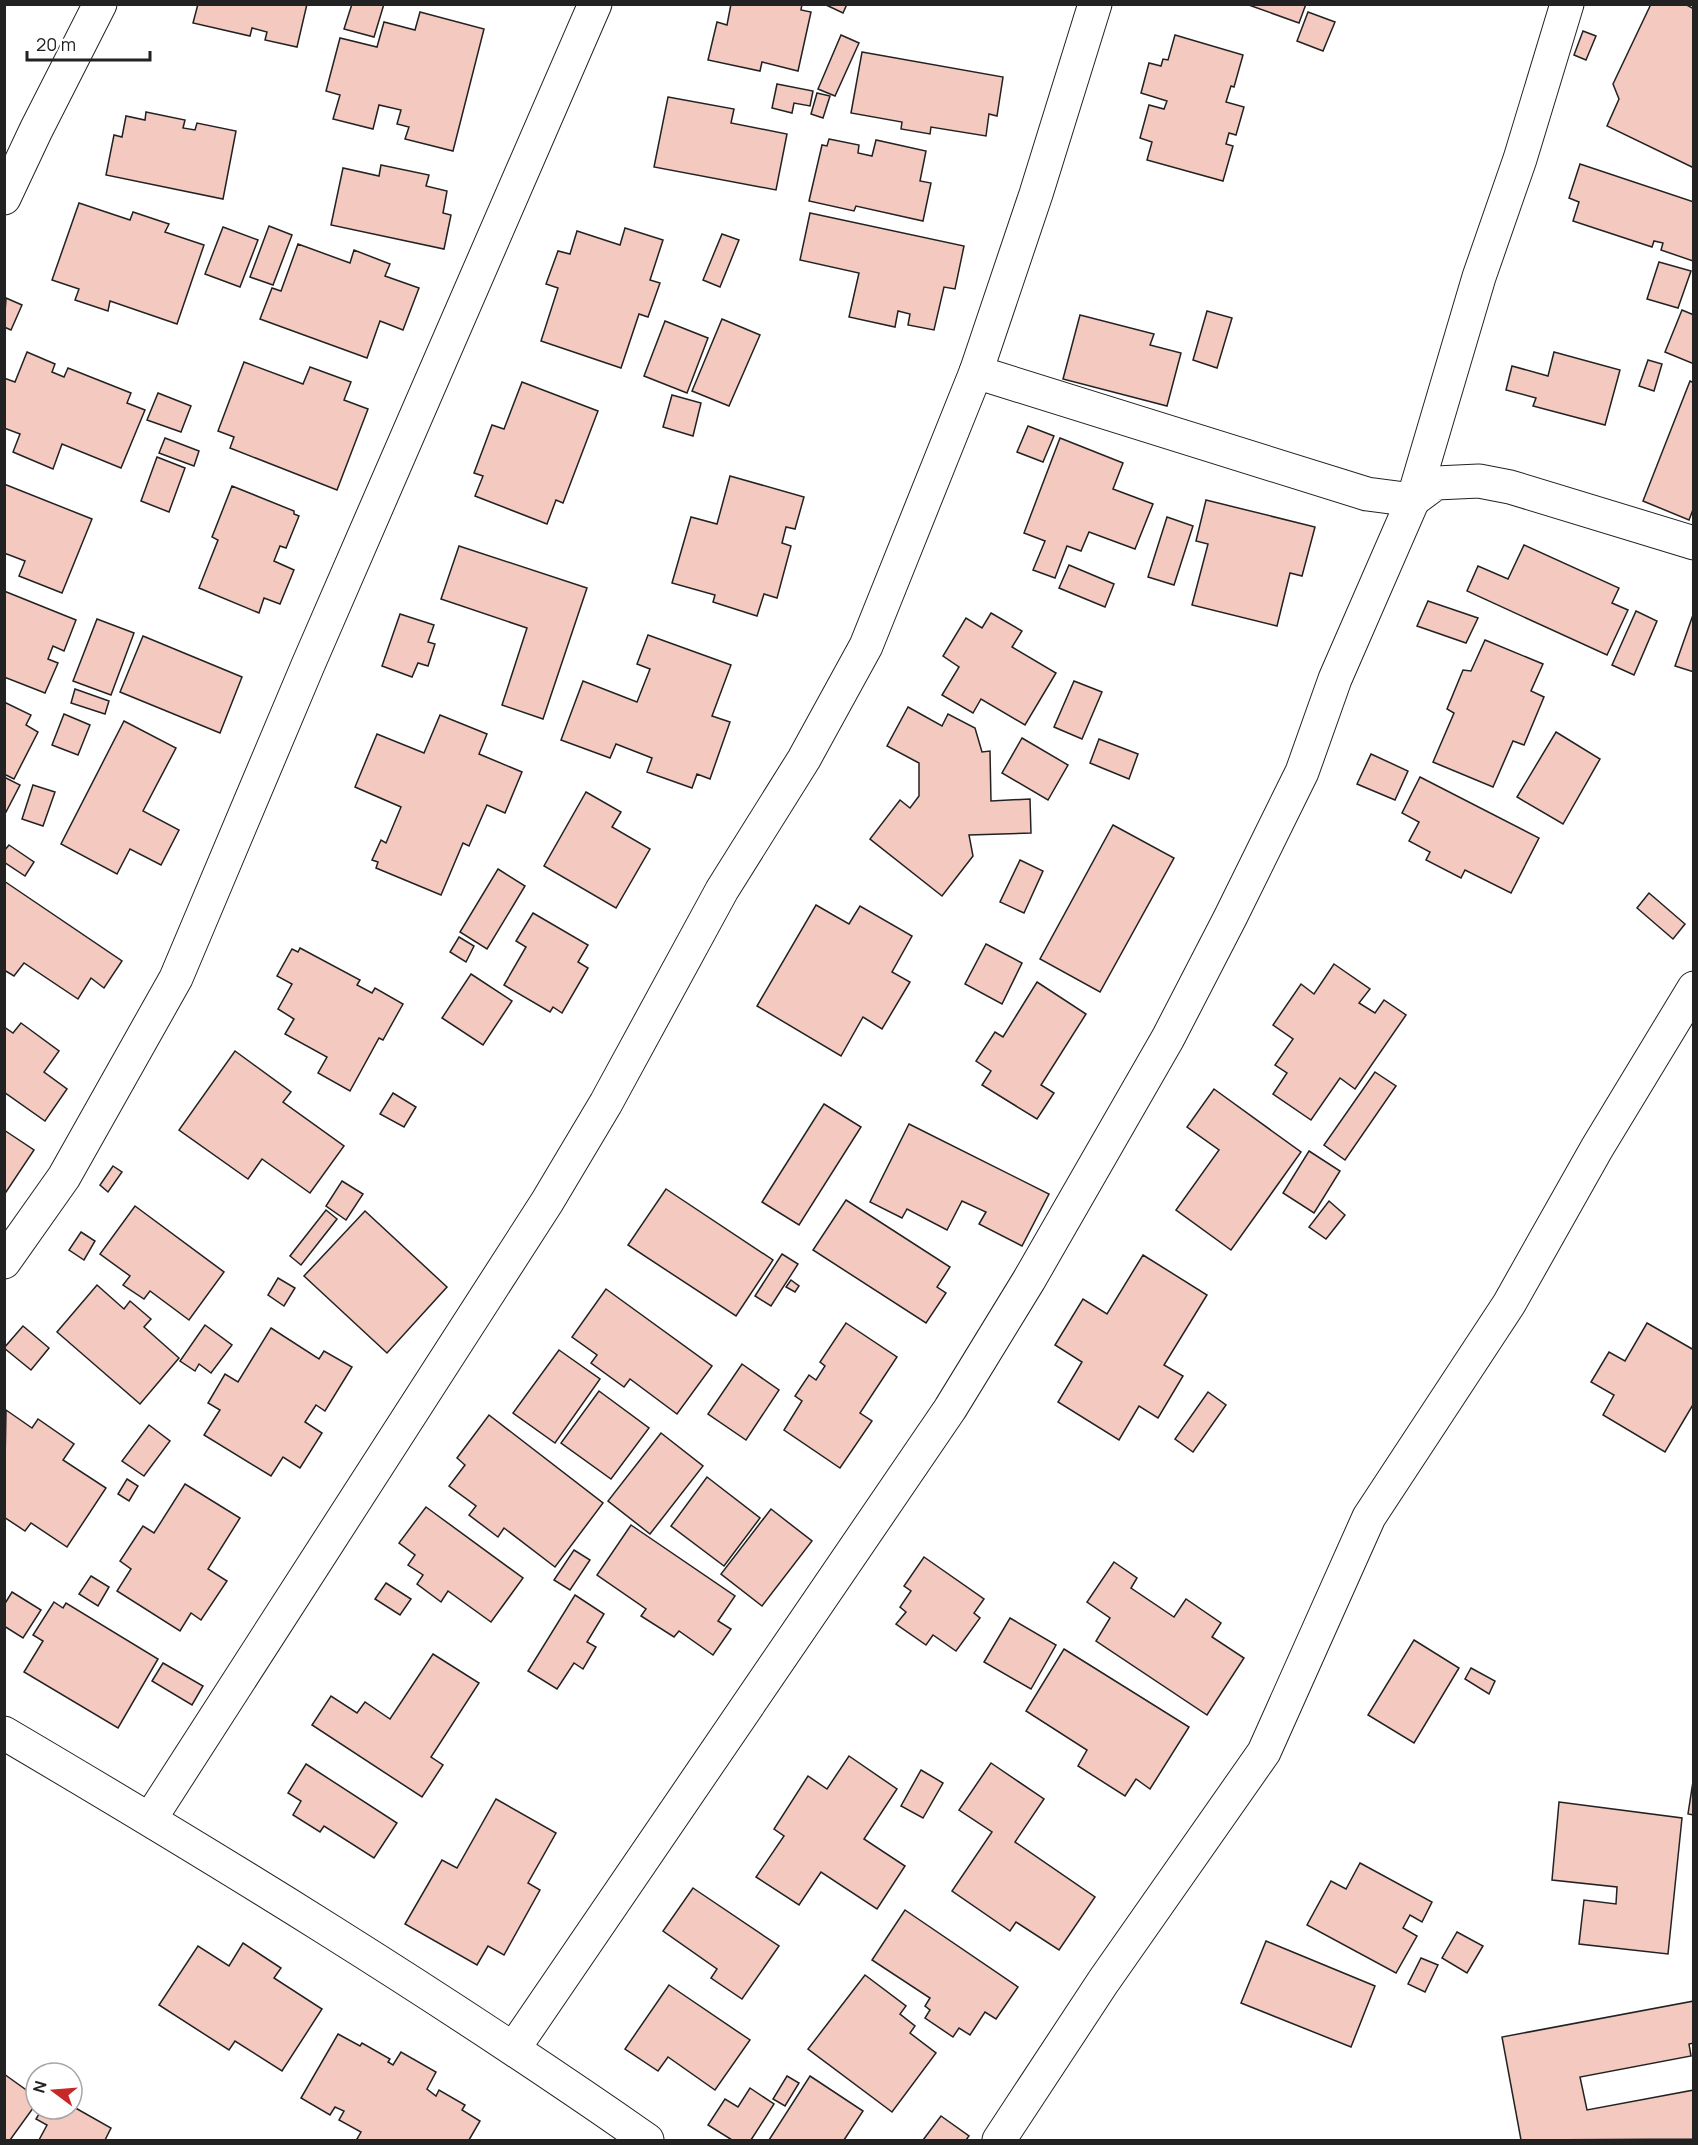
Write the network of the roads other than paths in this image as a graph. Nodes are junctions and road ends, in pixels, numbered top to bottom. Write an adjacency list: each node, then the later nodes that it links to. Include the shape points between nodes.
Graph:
1 (100, 4): 5 (street)
2 (595, 4): 10 (street, via 176,978 64,1177)
3 (1095, 4): 6 (street)
4 (1567, 4): 7 (street)
5 (4, 198)
6 (976, 372): 7 (street, via 1348,489); 12 (street, via 866,646 804,759 722,890 606,1103 547,1202)
7 (1413, 500): 8 (street, via 1436,483 1479,481); 13 (street, via 1335,679 1302,772 1168,1038 1029,1280 950,1409)
8 (1694, 543)
9 (1694, 988): 15 (street, via 1509,1304 1369,1517 1264,1752 1103,1982)
10 (4, 1262)
11 (4, 1733): 12 (street)
12 (150, 1819): 13 (street)
13 (514, 2048): 14 (street)
14 (647, 2140)
15 (999, 2140)

